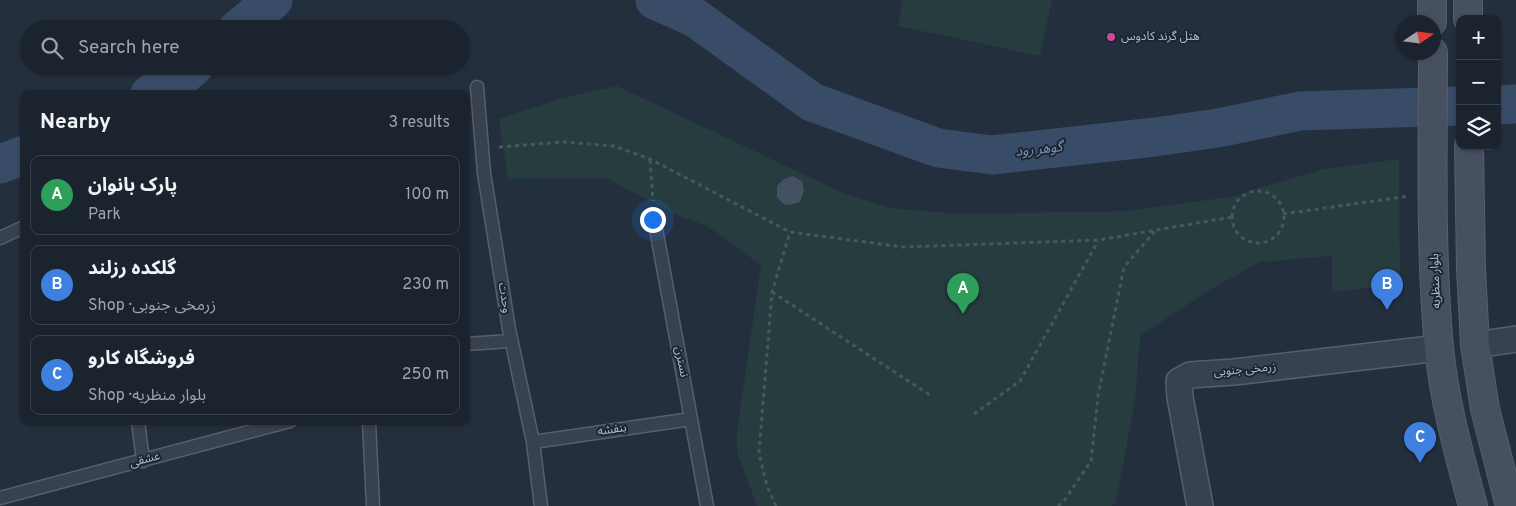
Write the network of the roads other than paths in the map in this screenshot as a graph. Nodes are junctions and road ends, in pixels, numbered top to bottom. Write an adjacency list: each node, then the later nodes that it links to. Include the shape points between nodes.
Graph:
1 (1432, 0): 3 (main road)
2 (1468, 0): 4 (main road)
3 (1432, 15)
4 (1468, 15)
5 (1433, 60): 8 (main road, بلوار منظریه)
6 (476, 88): 13 (lane, وحدت, via 484,172)
7 (1469, 156): 8 (main road); 15 (main road)
8 (1434, 162): 16 (main road, بلوار منظریه, via 1434,270)
9 (654, 218): 17 (lane, نسترن)
10 (20, 229): 11 (lane)
11 (0, 238)
12 (1516, 339): 15 (street)
13 (511, 341): 14 (lane); 21 (lane, وحدت)
14 (470, 344)
15 (1475, 345): 24 (main road, via 1485,409)
16 (1439, 348): 28 (street, زرمخی جنوبی, via 1190,375 1179,381); 29 (main road, بلوار منظریه, via 1449,416)
17 (691, 419): 21 (lane, بنفشه); 27 (lane, نسترن)
18 (138, 425): 22 (lane)
19 (275, 425): 22 (lane, عشقی)
20 (369, 425): 25 (lane)
21 (534, 442): 26 (lane, وحدت)
22 (142, 461): 23 (lane, عشقی)
23 (0, 498)
24 (1512, 500)
25 (373, 506)
26 (542, 506)
27 (707, 506)
28 (1200, 506)
29 (1473, 506)

